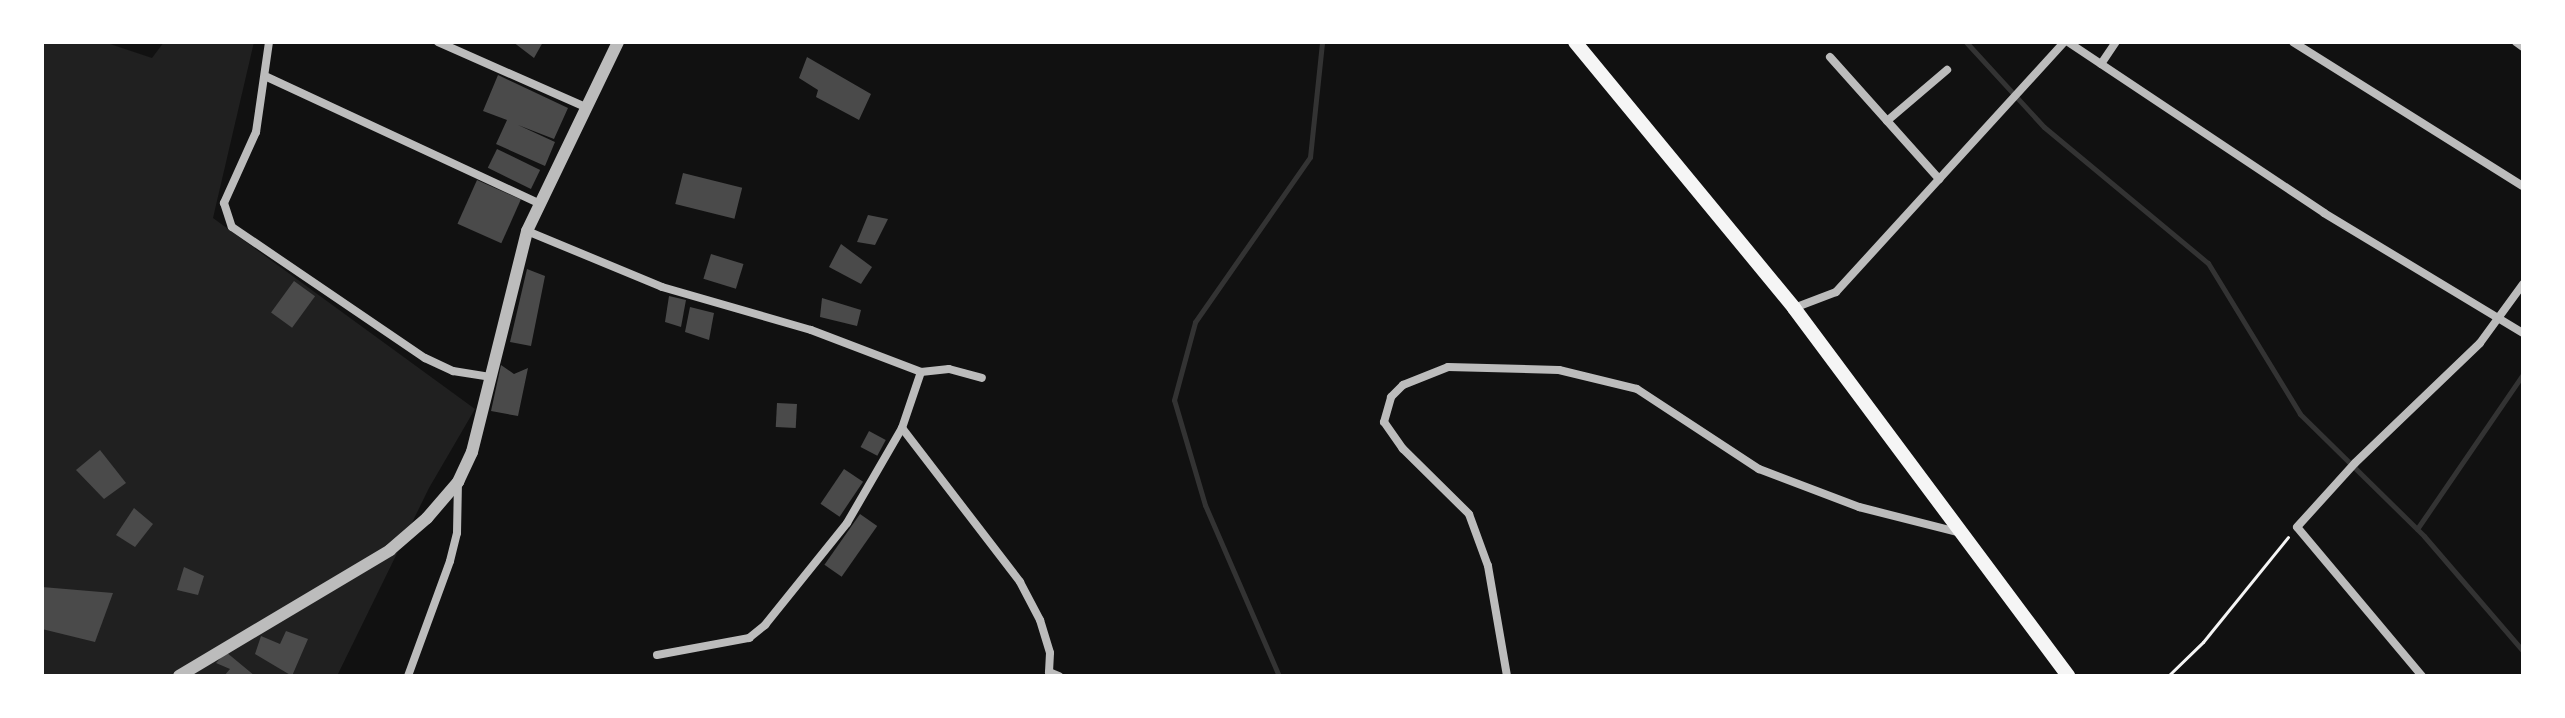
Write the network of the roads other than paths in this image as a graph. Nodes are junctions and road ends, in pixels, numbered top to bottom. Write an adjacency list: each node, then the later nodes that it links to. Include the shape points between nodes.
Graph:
1 (269, 42): 13 (street)
2 (438, 42): 14 (street)
3 (618, 42): 14 (street)
4 (2066, 42): 11 (street); 16 (street)
5 (2116, 42): 11 (street)
6 (2293, 42): 17 (street)
7 (2516, 42): 9 (street)
8 (1577, 43): 21 (main road)
9 (2523, 47)
10 (1830, 57): 15 (street)
11 (2101, 64): 22 (street, via 2324,213)
12 (1947, 70): 15 (street)
13 (267, 77): 18 (street); 25 (street, via 256,132 224,203 232,227 425,358 453,371)
14 (583, 106): 18 (street)
15 (1887, 121): 16 (street)
16 (1939, 179): 21 (street, via 1836,292)
17 (2523, 186)
18 (539, 203): 19 (street)
19 (527, 231): 24 (street, via 647,282 811,330); 25 (street)
20 (2523, 284): 22 (street)
21 (1794, 308): 29 (main road)
22 (2500, 318): 23 (street); 37 (street, via 2297,527)
23 (2523, 333)
24 (921, 372): 26 (street, via 949,369); 27 (street)
25 (492, 377): 28 (street, via 472,452)
26 (982, 378)
27 (902, 428): 30 (street, via 847,523 765,625 749,638); 31 (street, via 1020,582 1040,620 1050,653)
28 (458, 482): 32 (street, via 390,550); 33 (street, via 457,533 450,561)
29 (1959, 532): 35 (street, via 1859,507 1759,469 1663,402 1626,385 1559,370 1448,367 1403,385 1391,397 1384,422 1403,449 1469,514 1488,566); 36 (main road)
30 (657, 655)
31 (1048, 674): 34 (street)
32 (179, 676)
33 (408, 676)
34 (1059, 676)
35 (1507, 676)
36 (2068, 676)
37 (2422, 676)

